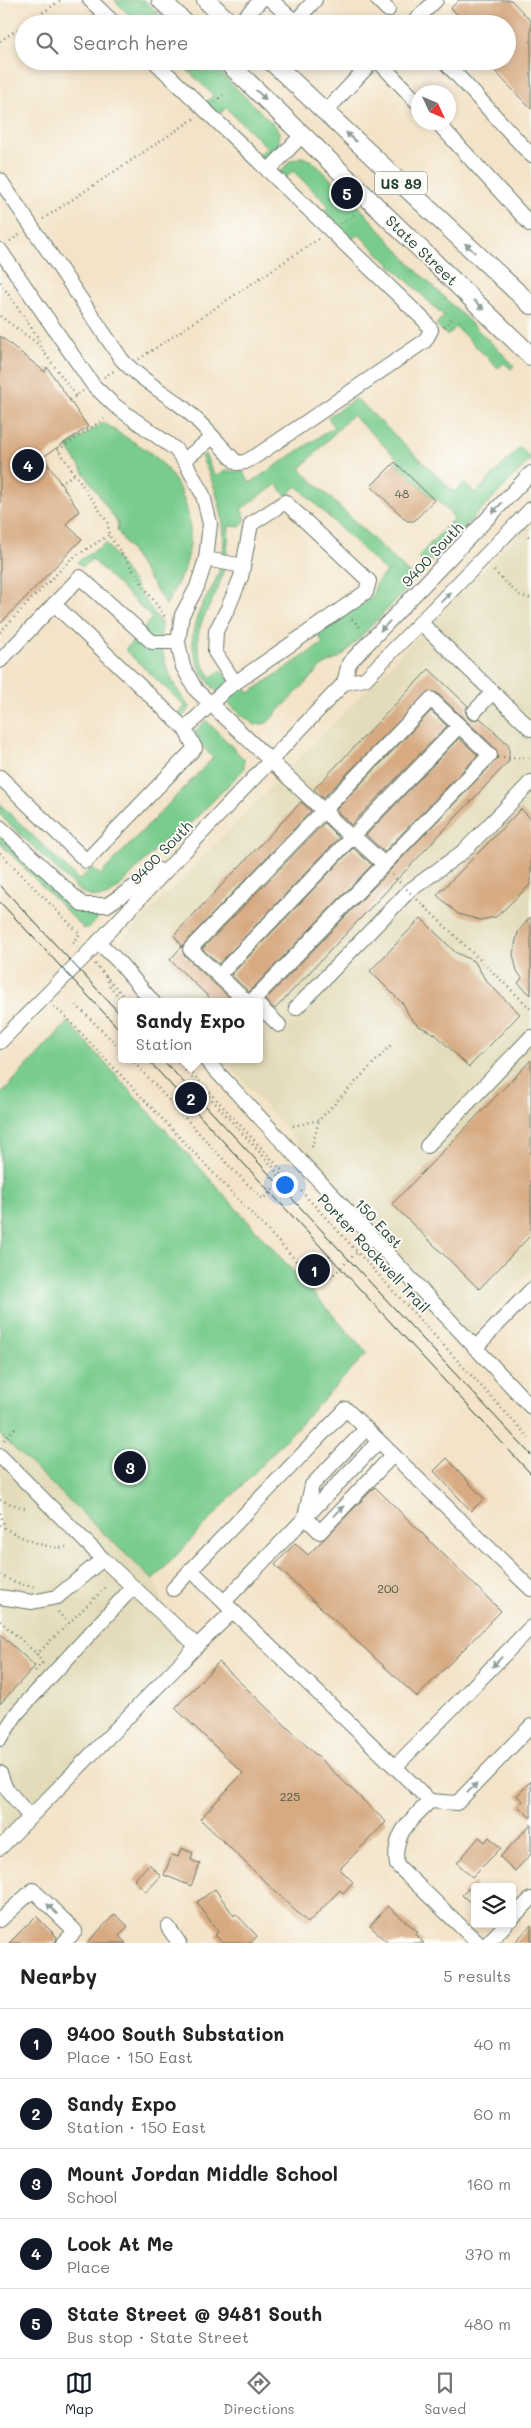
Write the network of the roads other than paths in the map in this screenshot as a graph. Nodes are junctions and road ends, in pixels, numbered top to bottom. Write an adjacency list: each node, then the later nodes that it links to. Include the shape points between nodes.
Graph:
1 (90, 0): 10 (street)
2 (161, 0): 11 (main road)
3 (206, 0): 12 (main road)
4 (261, 0): 13 (street)
5 (271, 0): 14 (street)
6 (316, 0): 15 (street)
7 (378, 0): 9 (street)
8 (436, 0): 16 (street)
9 (388, 10)
10 (106, 15)
11 (177, 15)
12 (222, 15)
13 (247, 15)
14 (287, 15)
15 (302, 15)
16 (421, 15)
17 (164, 70): 28 (street)
18 (235, 70): 26 (main road, State Street / US 89, one-way to 26)
19 (281, 70): 24 (main road, US 89)
20 (365, 70): 24 (street)
21 (387, 70): 23 (street)
22 (452, 70): 27 (street)
23 (411, 96)
24 (325, 112): 32 (main road, US 89, one-way to 24)
25 (444, 130): 30 (street)
26 (303, 134): 28 (street); 33 (main road, State Street / US 89, one-way to 33)
27 (531, 155)
28 (269, 170): 34 (street, via 431,330 425,341 245,462 237,463)
29 (0, 180): 34 (street, via 127,365 180,405)
30 (531, 225)
31 (3, 247): 35 (street, via 93,385 114,406 175,449)
32 (531, 305)
33 (531, 356)
34 (213, 437): 35 (street)
35 (184, 460): 38 (street, via 203,495 210,524)
36 (531, 473): 45 (street, 9400 South, one-way to 45, via 349,663)
37 (531, 508): 41 (street, 9400 South, one-way to 37)
38 (206, 559): 39 (street); 42 (street, via 197,587 182,615)
39 (243, 566): 44 (street, via 216,631 215,652); 44 (street, via 251,524 285,502 369,581 366,592)
40 (54, 604): 42 (street, via 80,577 152,642); 43 (street); 50 (street)
41 (421, 623): 45 (street, 9400 South, via 365,678); 46 (street)
42 (178, 642): 47 (street, via 182,667 196,690)
43 (0, 661)
44 (235, 683): 47 (street)
45 (344, 683): 52 (street, 9400 South)
46 (493, 692): 48 (street); 51 (street)
47 (211, 704): 50 (street); 52 (street)
48 (474, 712)
49 (459, 726): 55 (street, via 431,699); 57 (street); 59 (street, via 490,755)
50 (185, 729): 53 (street, via 195,748 86,861)
51 (531, 729)
52 (271, 761): 55 (street); 58 (street, 9400 South)
53 (0, 777)
54 (531, 782): 65 (street, via 464,851 409,890)
55 (323, 811): 57 (street); 63 (street, via 190,949)
56 (0, 827): 58 (street, via 83,905 107,905)
57 (351, 837): 59 (street); 61 (street)
58 (182, 854): 60 (street, 9400 South)
59 (388, 870): 64 (street)
60 (98, 942): 62 (street); 69 (street, 9400 South)
61 (226, 968)
62 (150, 998)
63 (248, 998)
64 (257, 998)
65 (296, 1008)
66 (263, 1011): 67 (street)
67 (279, 1025)
68 (531, 1037): 71 (street)
69 (0, 1042)
70 (209, 1063): 73 (street, 150 East)
71 (427, 1146)
72 (531, 1290): 73 (street)
73 (475, 1348): 74 (street, 150 East)
74 (531, 1407)
75 (366, 1429): 76 (street); 79 (street, via 312,1485); 81 (street, via 346,1409)
76 (379, 1441): 77 (street); 79 (street)
77 (393, 1455): 79 (street, one-way to 77, via 320,1532); 84 (street)
78 (0, 1456): 80 (street)
79 (305, 1517): 86 (street)
80 (103, 1559): 82 (street); 85 (street, via 57,1597 32,1602)
81 (191, 1570): 83 (street); 86 (street)
82 (133, 1587): 88 (street); 90 (street, via 17,1713)
83 (173, 1588)
84 (531, 1590)
85 (0, 1597)
86 (228, 1606): 88 (street); 91 (street)
87 (531, 1627): 91 (street, one-way to 91)
88 (197, 1646): 94 (street)
89 (531, 1726): 93 (street, one-way to 89, via 457,1803)
90 (0, 1739)
91 (395, 1767): 93 (street)
92 (0, 1773): 94 (street, via 4,1787)
93 (430, 1801): 103 (street, via 402,1830 394,1850 397,1864)
94 (30, 1817): 95 (street)
95 (0, 1848)
96 (531, 1899): 97 (street)
97 (516, 1914)
98 (0, 1920): 101 (street, one-way to 98, via 75,1931 33,1890)
99 (168, 1927): 102 (street)
100 (502, 1928): 104 (street)
101 (64, 1943)
102 (179, 1943)
103 (478, 1943)
104 (488, 1943)

